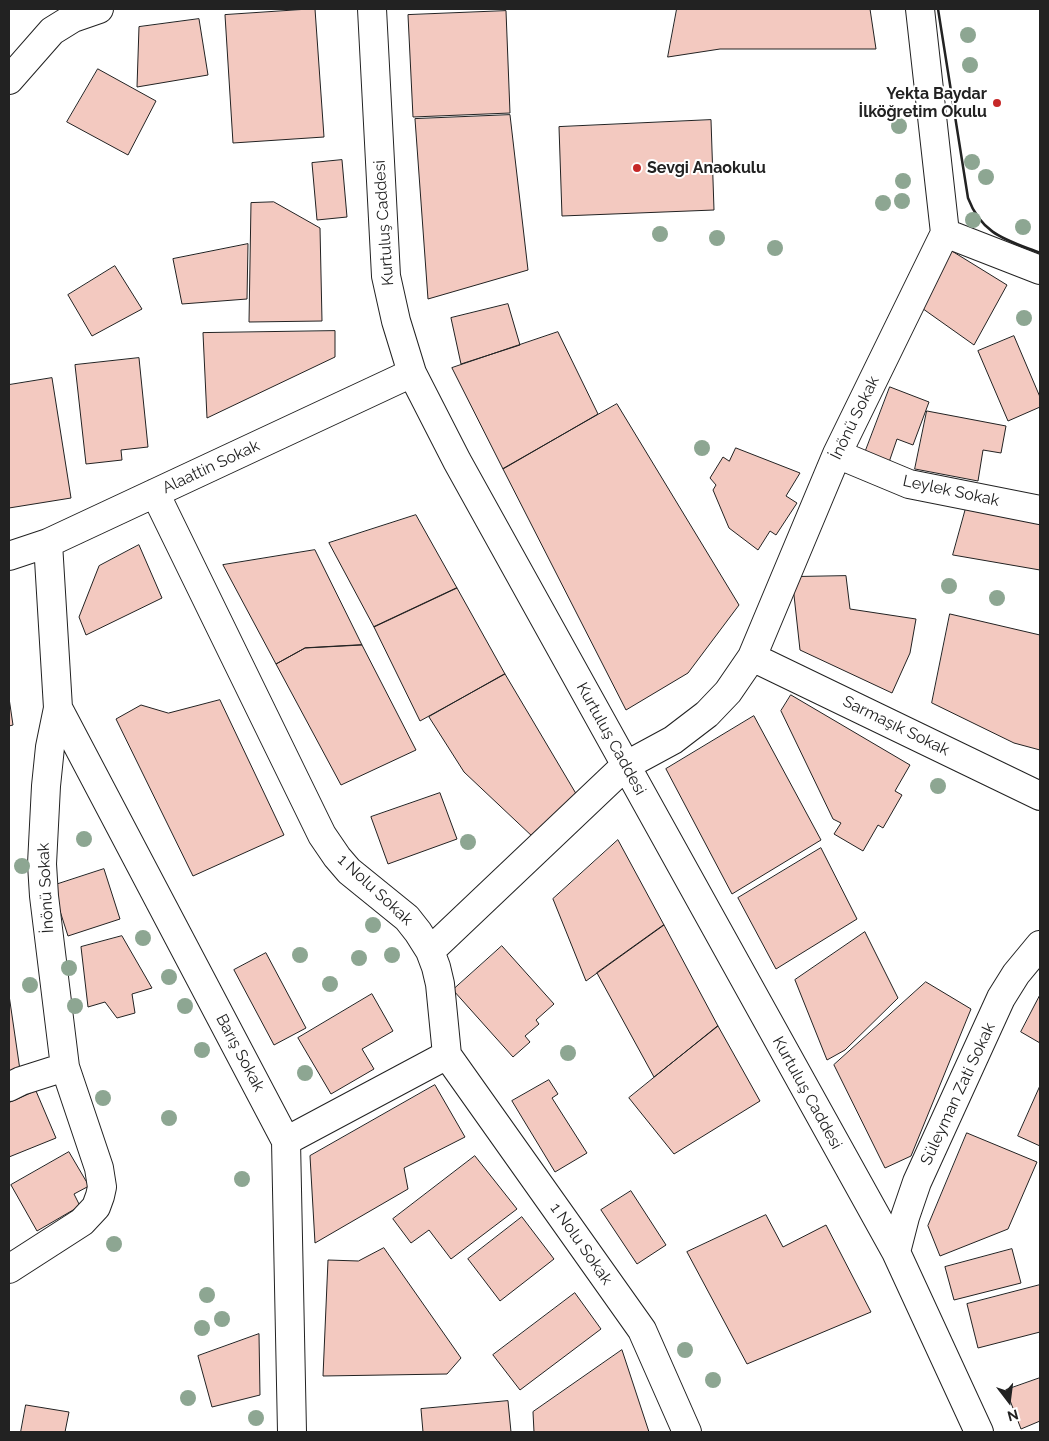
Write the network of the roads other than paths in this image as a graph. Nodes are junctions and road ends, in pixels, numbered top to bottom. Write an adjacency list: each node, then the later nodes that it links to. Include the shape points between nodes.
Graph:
1 (99, 9): 4 (street, via 73,18)
2 (372, 9): 8 (street, Kurtuluş Caddesi, via 386,276)
3 (920, 9): 6 (street)
4 (52, 20): 5 (street)
5 (9, 80)
6 (945, 234): 7 (street); 9 (street, İnönü Sokak)
7 (1040, 270)
8 (412, 373): 10 (street, Alaattin Sokak); 16 (street, Kurtuluş Caddesi)
9 (837, 454): 11 (street, Leylek Sokak, via 909,484); 14 (street, İnönü Sokak)
10 (155, 493): 12 (street, Alaattin Sokak); 19 (street, 1 Nolu Sokak, via 322,835 349,871 407,918)
11 (1040, 510)
12 (48, 543): 13 (street, Alaattin Sokak); 15 (street)
13 (9, 556)
14 (752, 657): 16 (street, İnönü Sokak, via 728,692 707,714 673,740); 17 (street, Sarmaşık Sokak)
15 (58, 708): 21 (street, İnönü Sokak, via 46,786 42,864); 23 (street, Barış Sokak)
16 (625, 766): 19 (street, İnönü Sokak); 24 (street, Kurtuluş Caddesi)
17 (1040, 796)
18 (1040, 945): 24 (street, Süleyman Zati Sokak, via 1001,998 917,1182)
19 (430, 951): 20 (street, 1 Nolu Sokak, via 440,984)
20 (447, 1055): 23 (street); 27 (street, 1 Nolu Sokak, via 642,1330)
21 (65, 1067): 22 (street); 25 (street, İnönü Sokak, via 99,1168 100,1196 82,1222)
22 (9, 1087)
23 (286, 1141): 26 (street, Barış Sokak)
24 (896, 1252): 28 (street, Kurtuluş Caddesi)
25 (9, 1269)
26 (292, 1432)
27 (687, 1432)
28 (978, 1432)

